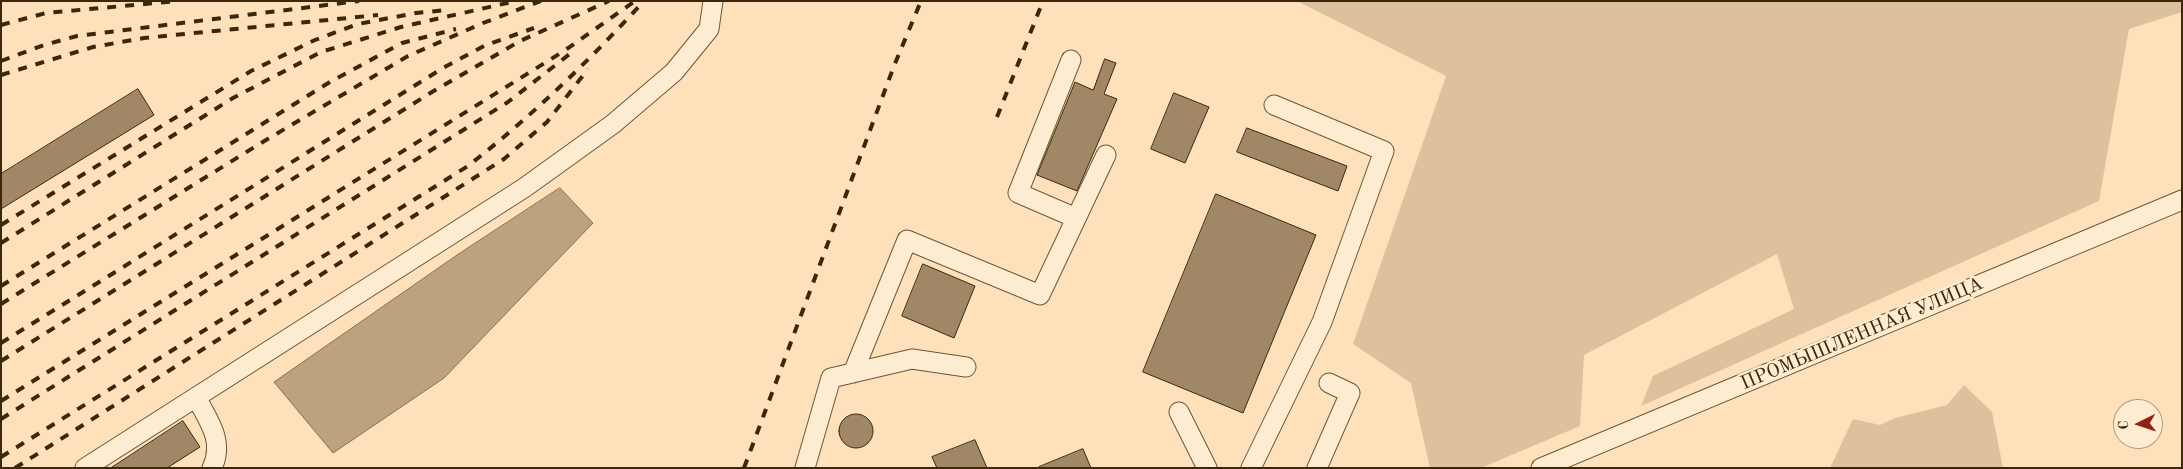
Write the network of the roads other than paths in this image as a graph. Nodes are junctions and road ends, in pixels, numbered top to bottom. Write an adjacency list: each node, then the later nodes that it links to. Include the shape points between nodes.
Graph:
1 (713, 1): 10 (street, via 709,29 674,72 613,124 524,188)
2 (1071, 60): 6 (street, via 1018,193)
3 (1274, 105): 17 (street, via 1384,151 1322,322)
4 (1106, 155): 6 (street)
5 (2182, 200): 12 (street, ПРОМЫШЛЕННАЯ УЛИЦА)
6 (1076, 218): 8 (street, via 1040,295 907,240)
7 (966, 367): 8 (street, via 912,359)
8 (853, 373): 15 (street, via 831,378)
9 (1329, 383): 18 (street, via 1350,393)
10 (196, 397): 13 (street); 14 (street, via 216,435 218,456)
11 (1179, 412): 16 (street)
12 (1573, 462): 19 (street, ПРОМЫШЛЕННАЯ УЛИЦА)
13 (85, 468)
14 (212, 468)
15 (805, 468)
16 (1207, 468)
17 (1251, 468)
18 (1318, 468)
19 (1541, 468)

